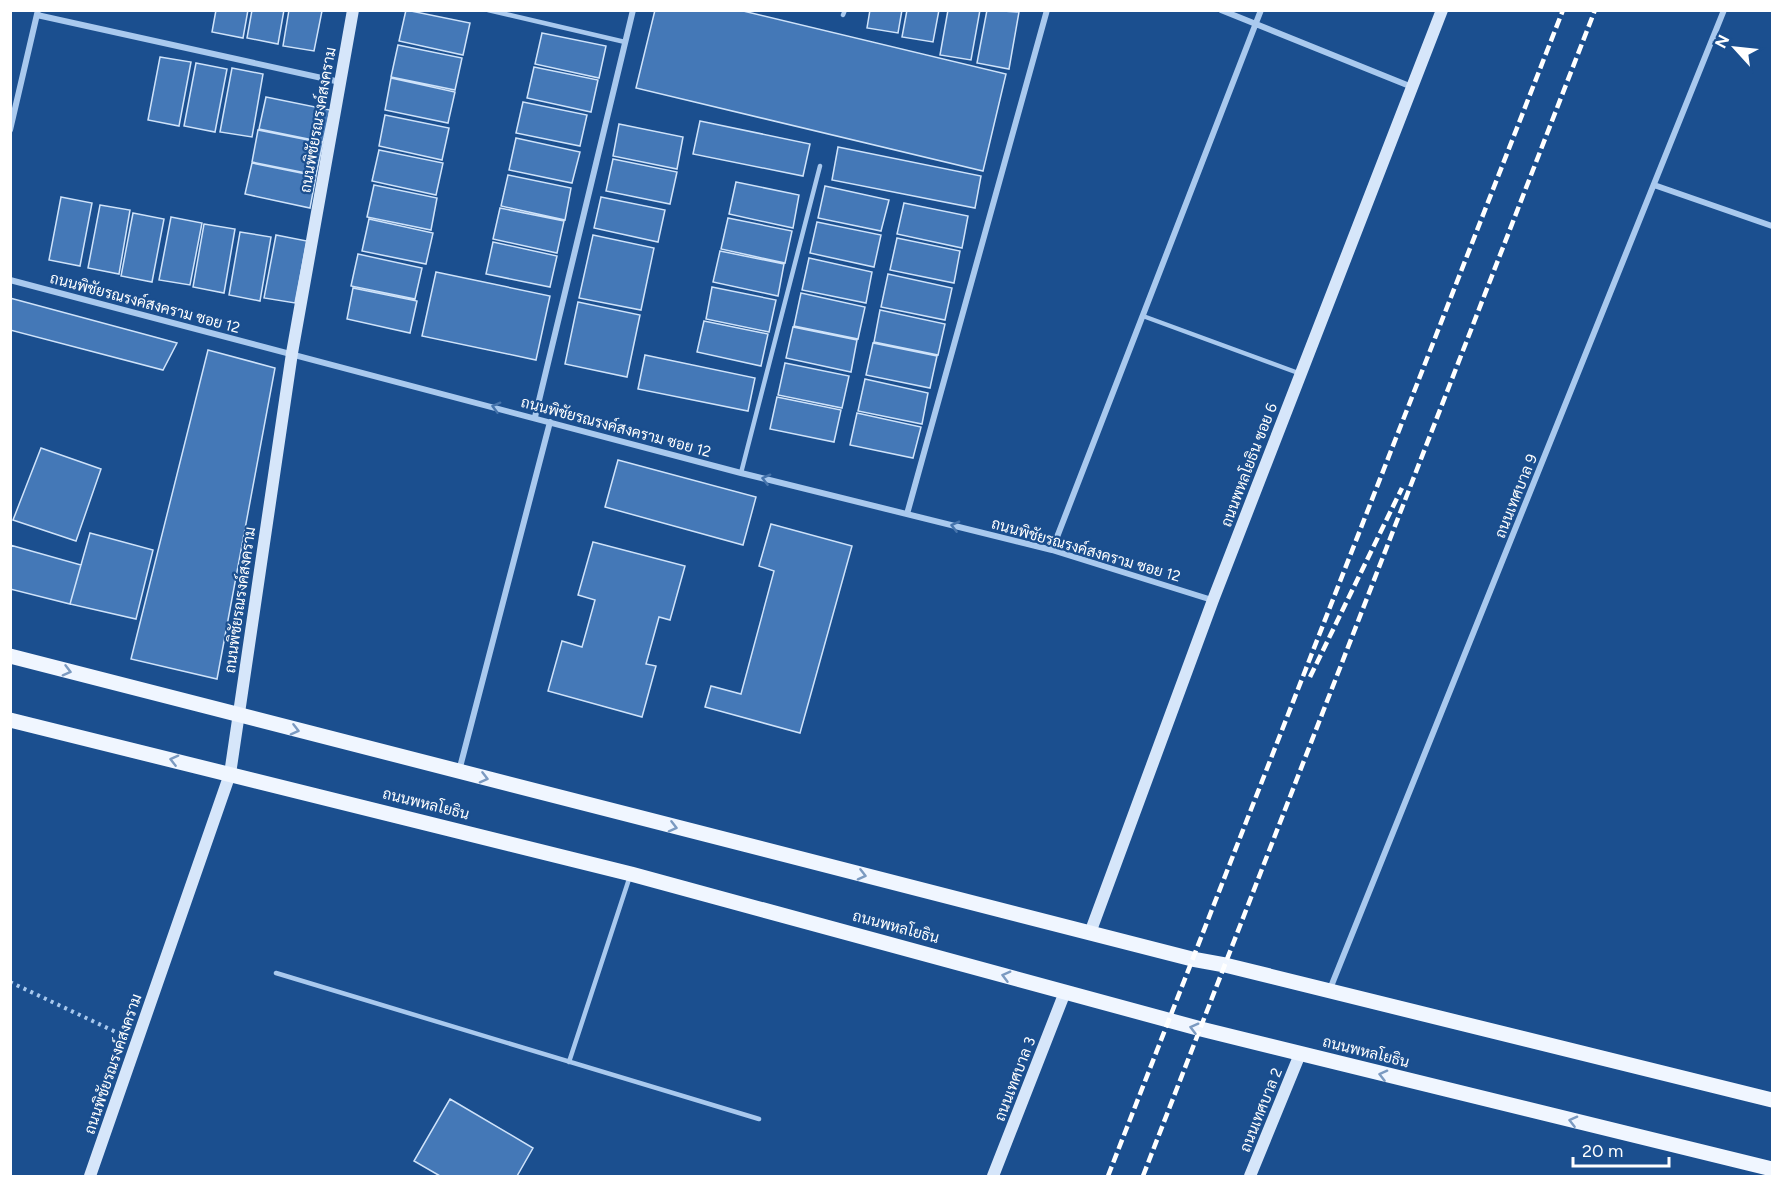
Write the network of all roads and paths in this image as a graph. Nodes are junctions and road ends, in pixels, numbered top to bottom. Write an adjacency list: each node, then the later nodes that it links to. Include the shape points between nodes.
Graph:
1 (353, 10): 12 (street, ถนนพิชัยรณรงค์สงคราม)
2 (488, 10): 11 (lane)
3 (633, 10): 11 (street)
4 (1047, 10): 25 (street)
5 (1221, 10): 10 (street)
6 (1261, 10): 10 (street)
7 (1442, 10): 13 (street, ถนนพหลโยธิน ซอย 6)
8 (1725, 10): 16 (street, ถนนเทศบาล 9)
9 (37, 13): 12 (street); 14 (street)
10 (1255, 24): 13 (street); 19 (street)
11 (625, 42): 22 (street)
12 (340, 82): 20 (street, ถนนพิชัยรณรงค์สงคราม)
13 (1412, 87): 21 (street, ถนนพหลโยธิน ซอย 6)
14 (10, 130)
15 (820, 166): 24 (lane)
16 (1654, 185): 17 (street); 37 (street, ถนนเทศบาล 9)
17 (1773, 226)
18 (10, 280): 20 (street, ถนนพิชัยรณรงค์สงคราม ซอย 12)
19 (1143, 316): 21 (lane); 26 (street)
20 (292, 353): 22 (street, ถนนพิชัยรณรงค์สงคราม ซอย 12, one-way to 20); 29 (street, ถนนพิชัยรณรงค์สงคราม)
21 (1301, 374): 27 (street, ถนนพหลโยธิน ซอย 6)
22 (534, 417): 23 (street, ถนนพิชัยรณรงค์สงคราม ซอย 12)
23 (550, 422): 24 (street, ถนนพิชัยรณรงค์สงคราม ซอย 12); 31 (street)
24 (741, 473): 25 (street, ถนนพิชัยรณรงค์สงคราม ซอย 12, one-way to 24)
25 (908, 514): 26 (street, ถนนพิชัยรณรงค์สงคราม ซอย 12, one-way to 25)
26 (1052, 550): 27 (street, ถนนพิชัยรณรงค์สงคราม ซอย 12)
27 (1213, 600): 34 (street, ถนนพหลโยธิน ซอย 6)
28 (10, 656): 29 (main road, one-way to 29)
29 (238, 716): 31 (main road, one-way to 31); 32 (street, ถนนพิชัยรณรงค์สงคราม)
30 (10, 720): 32 (main road, ถนนพหลโยธิน, one-way to 30)
31 (459, 772): 34 (main road, one-way to 34)
32 (230, 774): 33 (main road, ถนนพหลโยธิน); 39 (street, ถนนพิชัยรณรงค์สงคราม)
33 (631, 874): 38 (main road, ถนนพหลโยธิน, one-way to 33); 41 (lane)
34 (1090, 933): 37 (main road)
35 (276, 974): 41 (lane)
36 (10, 982): 39 (path)
37 (1329, 991): 42 (main road)
38 (1065, 992): 40 (main road, ถนนพหลโยธิน, one-way to 38); 46 (street, ถนนเทศบาล 3)
39 (137, 1041): 45 (street, ถนนพิชัยรณรงค์สงคราม)
40 (1300, 1054): 44 (main road, ถนนพหลโยธิน, one-way to 40); 47 (street, ถนนเทศบาล 2)
41 (569, 1062): 43 (lane)
42 (1773, 1100)
43 (759, 1119)
44 (1773, 1169)
45 (90, 1176)
46 (993, 1176)
47 (1250, 1176)

